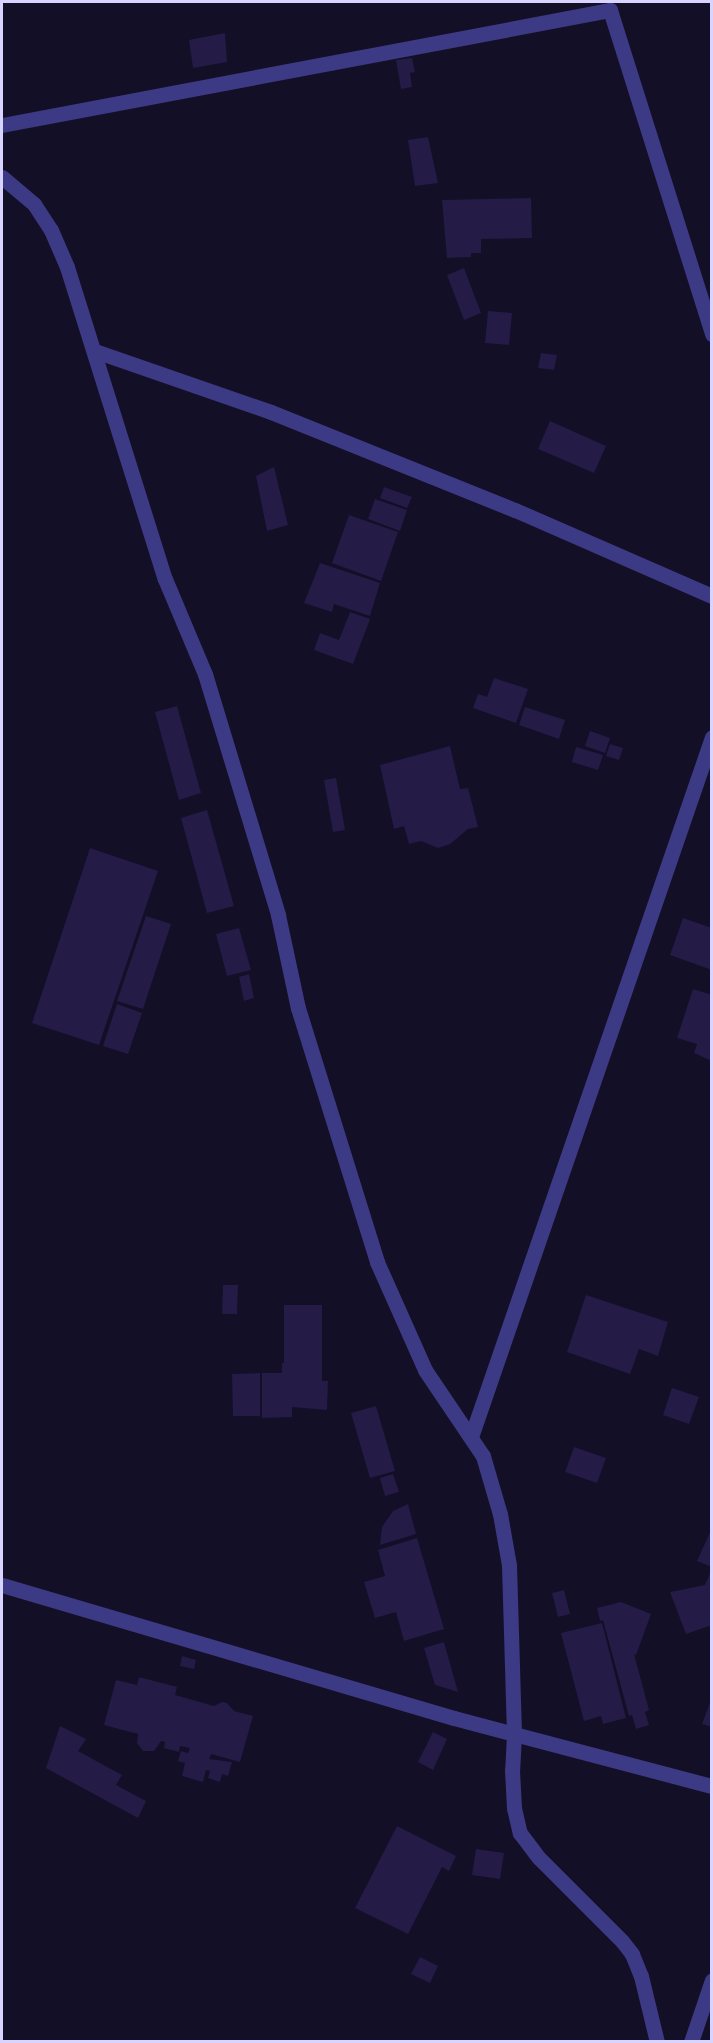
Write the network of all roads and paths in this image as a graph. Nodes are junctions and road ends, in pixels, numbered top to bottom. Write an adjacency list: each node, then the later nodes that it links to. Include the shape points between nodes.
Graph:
1 (2, 124): 3 (street, via 610,10)
2 (2, 177): 4 (street, via 34,204 51,230 68,267)
3 (711, 334)
4 (95, 351): 5 (street, via 271,412 515,510); 7 (street, via 165,579 205,674 278,915 298,1008 377,1262 425,1370)
5 (711, 596)
6 (711, 737): 7 (street)
7 (471, 1437): 9 (street, via 483,1456 500,1514 509,1565)
8 (2, 1585): 9 (street)
9 (514, 1735): 10 (street); 12 (street, via 514,1808 520,1833 539,1858 632,1954)
10 (711, 1786)
11 (711, 1980): 13 (street)
12 (657, 2042)
13 (691, 2042)

